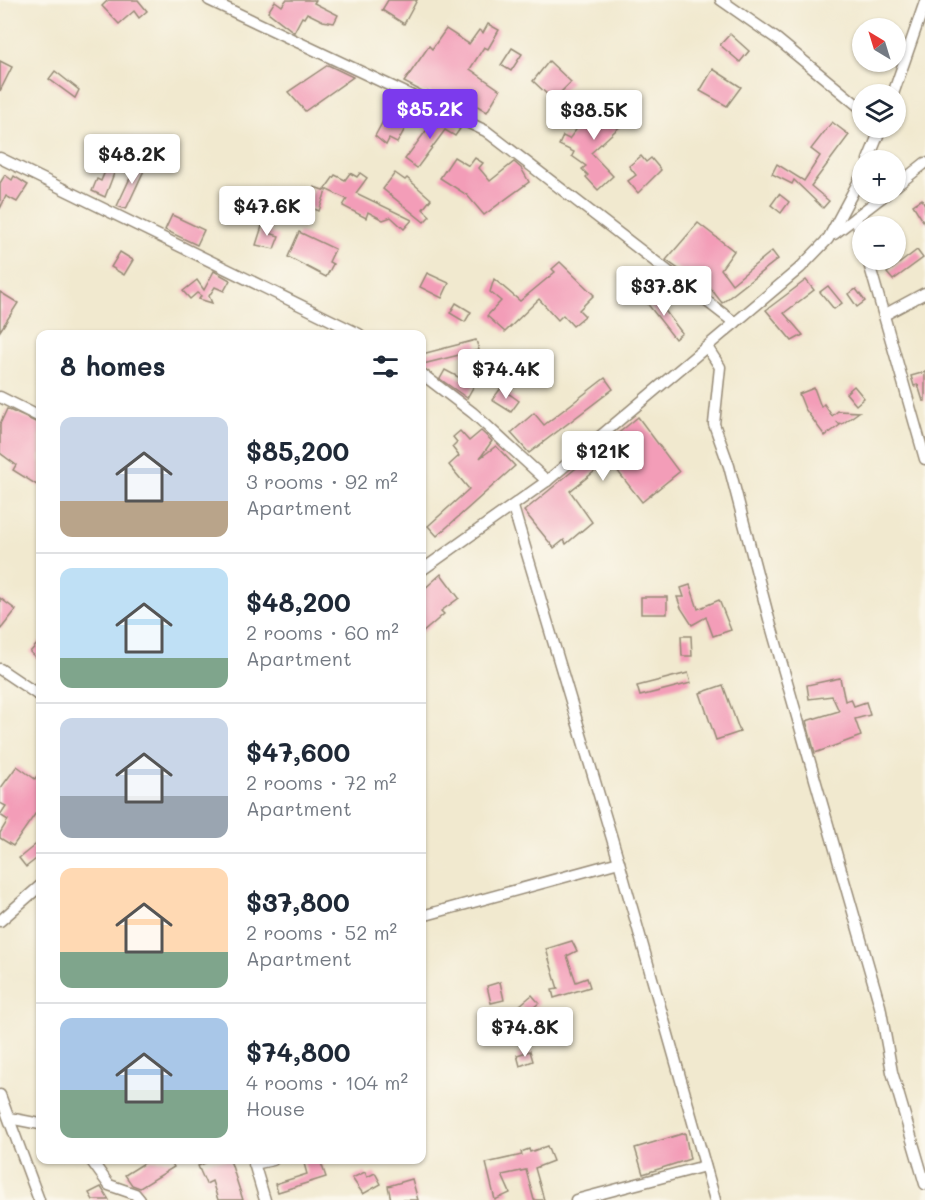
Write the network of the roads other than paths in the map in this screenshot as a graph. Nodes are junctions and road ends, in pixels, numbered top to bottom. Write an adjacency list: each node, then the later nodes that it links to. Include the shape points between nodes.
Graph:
1 (209, 0): 4 (street)
2 (721, 0): 6 (street, via 777,39)
3 (925, 2): 5 (street)
4 (228, 4): 18 (street, via 486,130)
5 (896, 84)
6 (852, 101)
7 (0, 158): 19 (street)
8 (925, 163): 9 (street)
9 (906, 178)
10 (852, 194): 14 (street)
11 (873, 204): 12 (street)
12 (857, 216)
13 (852, 220): 14 (street)
14 (828, 239): 18 (street, via 801,268)
15 (871, 270): 17 (street)
16 (925, 293): 17 (street)
17 (884, 315): 24 (street)
18 (735, 323): 20 (street)
19 (351, 330)
20 (707, 347): 25 (street); 40 (street, via 720,367 714,424 880,1006 892,1072)
21 (426, 377): 25 (street, via 473,413)
22 (0, 397): 23 (street)
23 (36, 415)
24 (925, 459)
25 (547, 481): 26 (street)
26 (513, 507): 27 (street); 30 (street)
27 (426, 567)
28 (0, 669): 29 (street)
29 (36, 693)
30 (619, 862): 32 (street); 39 (street)
31 (36, 890): 33 (street)
32 (426, 915)
33 (0, 921)
34 (0, 1095): 35 (street)
35 (9, 1118): 36 (street); 41 (street)
36 (36, 1123)
37 (95, 1164): 42 (street, via 109,1185 135,1194)
38 (255, 1164): 43 (street)
39 (705, 1166): 44 (street); 45 (street)
40 (925, 1184)
41 (39, 1200)
42 (140, 1200)
43 (265, 1200)
44 (576, 1200)
45 (715, 1200)

